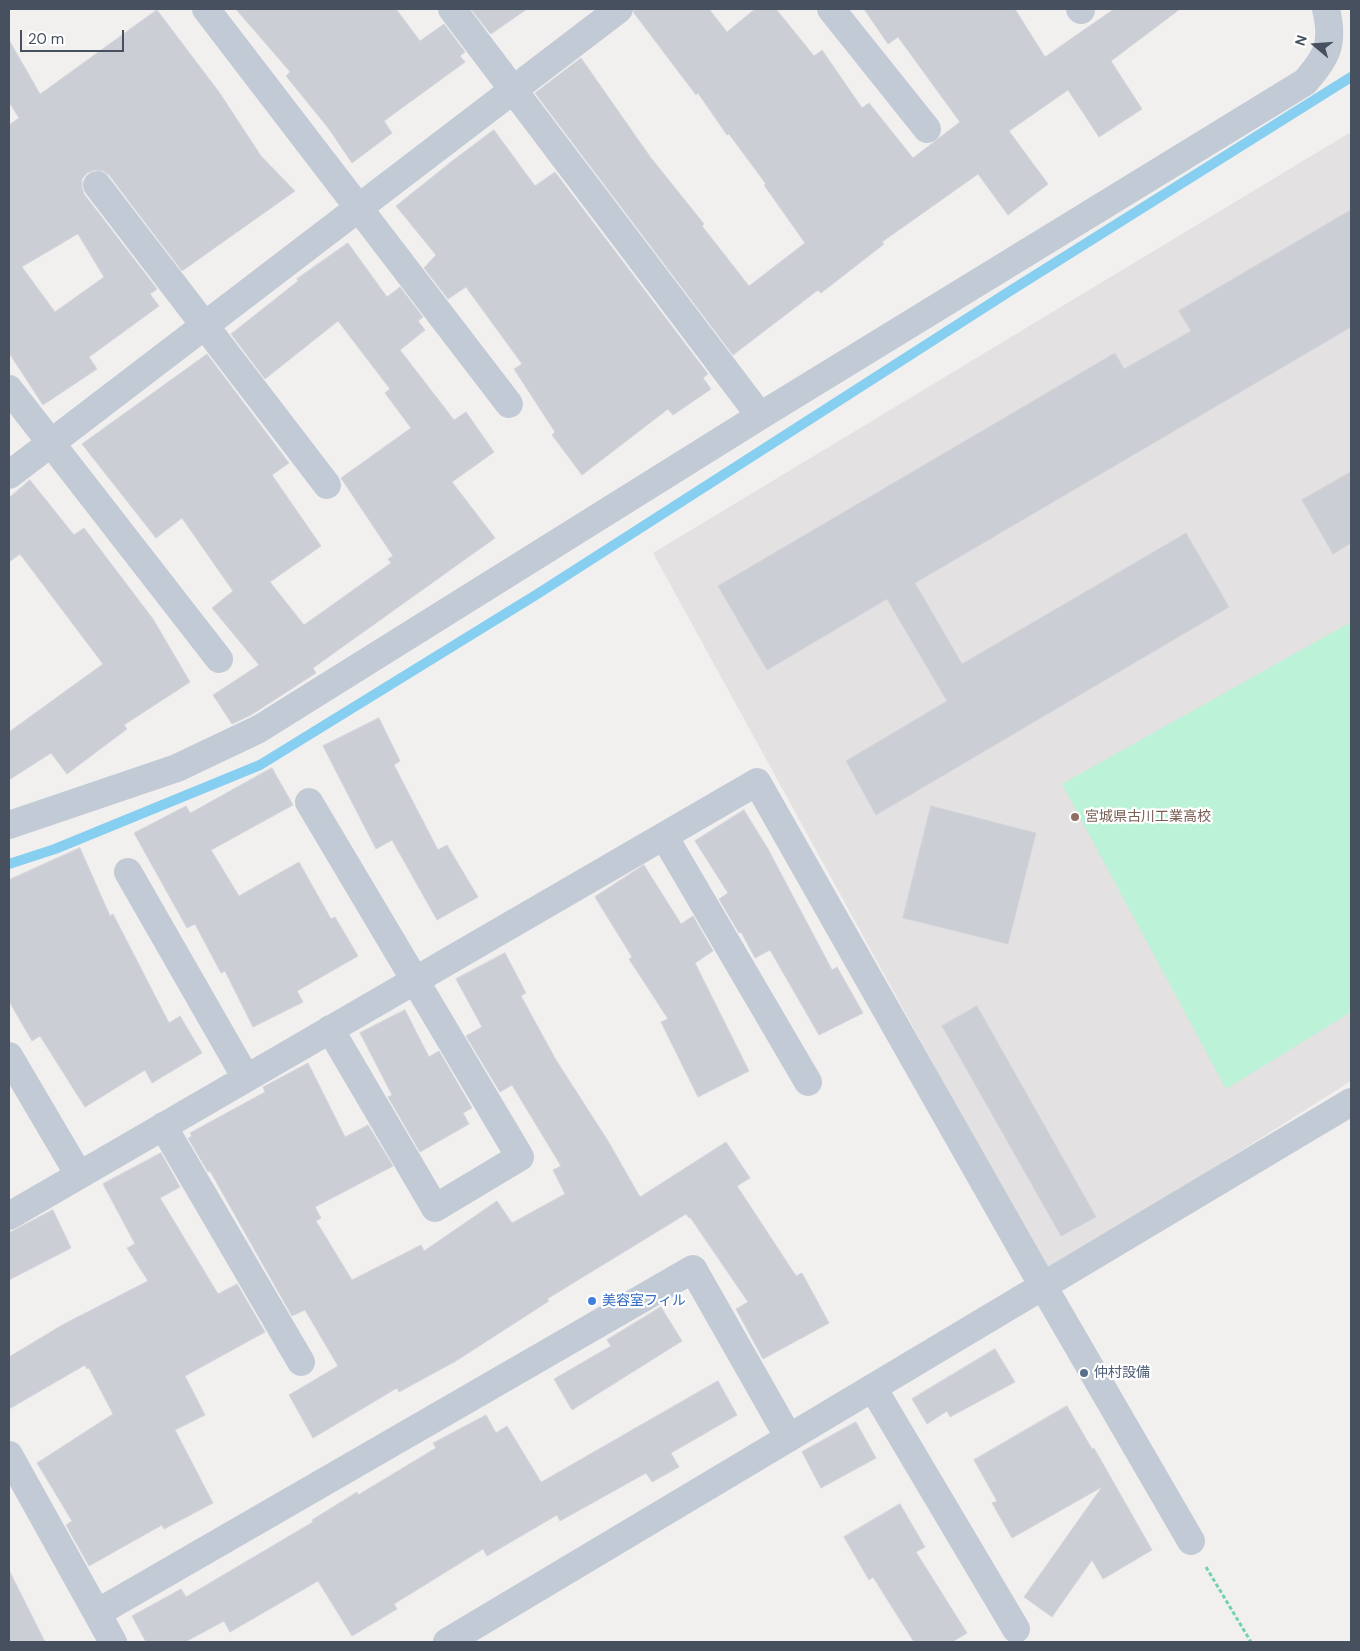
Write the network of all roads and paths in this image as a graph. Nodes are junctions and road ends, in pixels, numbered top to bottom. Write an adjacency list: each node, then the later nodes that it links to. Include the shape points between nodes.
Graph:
1 (206, 9): 9 (street)
2 (452, 9): 6 (street)
3 (618, 9): 6 (street)
4 (831, 9): 7 (street)
5 (1326, 9): 13 (street, via 1331,35 1321,64 1305,82)
6 (513, 90): 9 (street); 13 (street)
7 (927, 129)
8 (97, 186): 10 (street)
9 (359, 208): 10 (street); 12 (street)
10 (204, 326): 14 (street); 16 (street)
11 (9, 389): 14 (street)
12 (509, 404)
13 (760, 416): 19 (street, via 259,729 177,768)
14 (50, 443): 15 (street); 17 (street)
15 (9, 475)
16 (327, 485)
17 (219, 659)
18 (309, 802): 22 (street)
19 (9, 825)
20 (664, 836): 22 (street); 26 (street); 31 (street, via 757,782)
21 (128, 872): 25 (street)
22 (415, 980): 23 (street); 23 (street, via 520,1157 435,1208)
23 (330, 1029): 25 (street)
24 (9, 1056): 29 (street)
25 (246, 1078): 28 (street)
26 (808, 1082)
27 (1351, 1102): 31 (street)
28 (163, 1126): 29 (street); 32 (street)
29 (79, 1175): 30 (street)
30 (9, 1216)
31 (1043, 1286): 33 (street); 36 (street)
32 (301, 1362)
33 (872, 1388): 34 (street); 38 (street)
34 (789, 1438): 37 (street, via 693,1269); 40 (street)
35 (9, 1454): 37 (street)
36 (1191, 1540): 41 (path)
37 (96, 1613): 39 (street)
38 (1016, 1629)
39 (113, 1642)
40 (447, 1642)
41 (1251, 1642)

